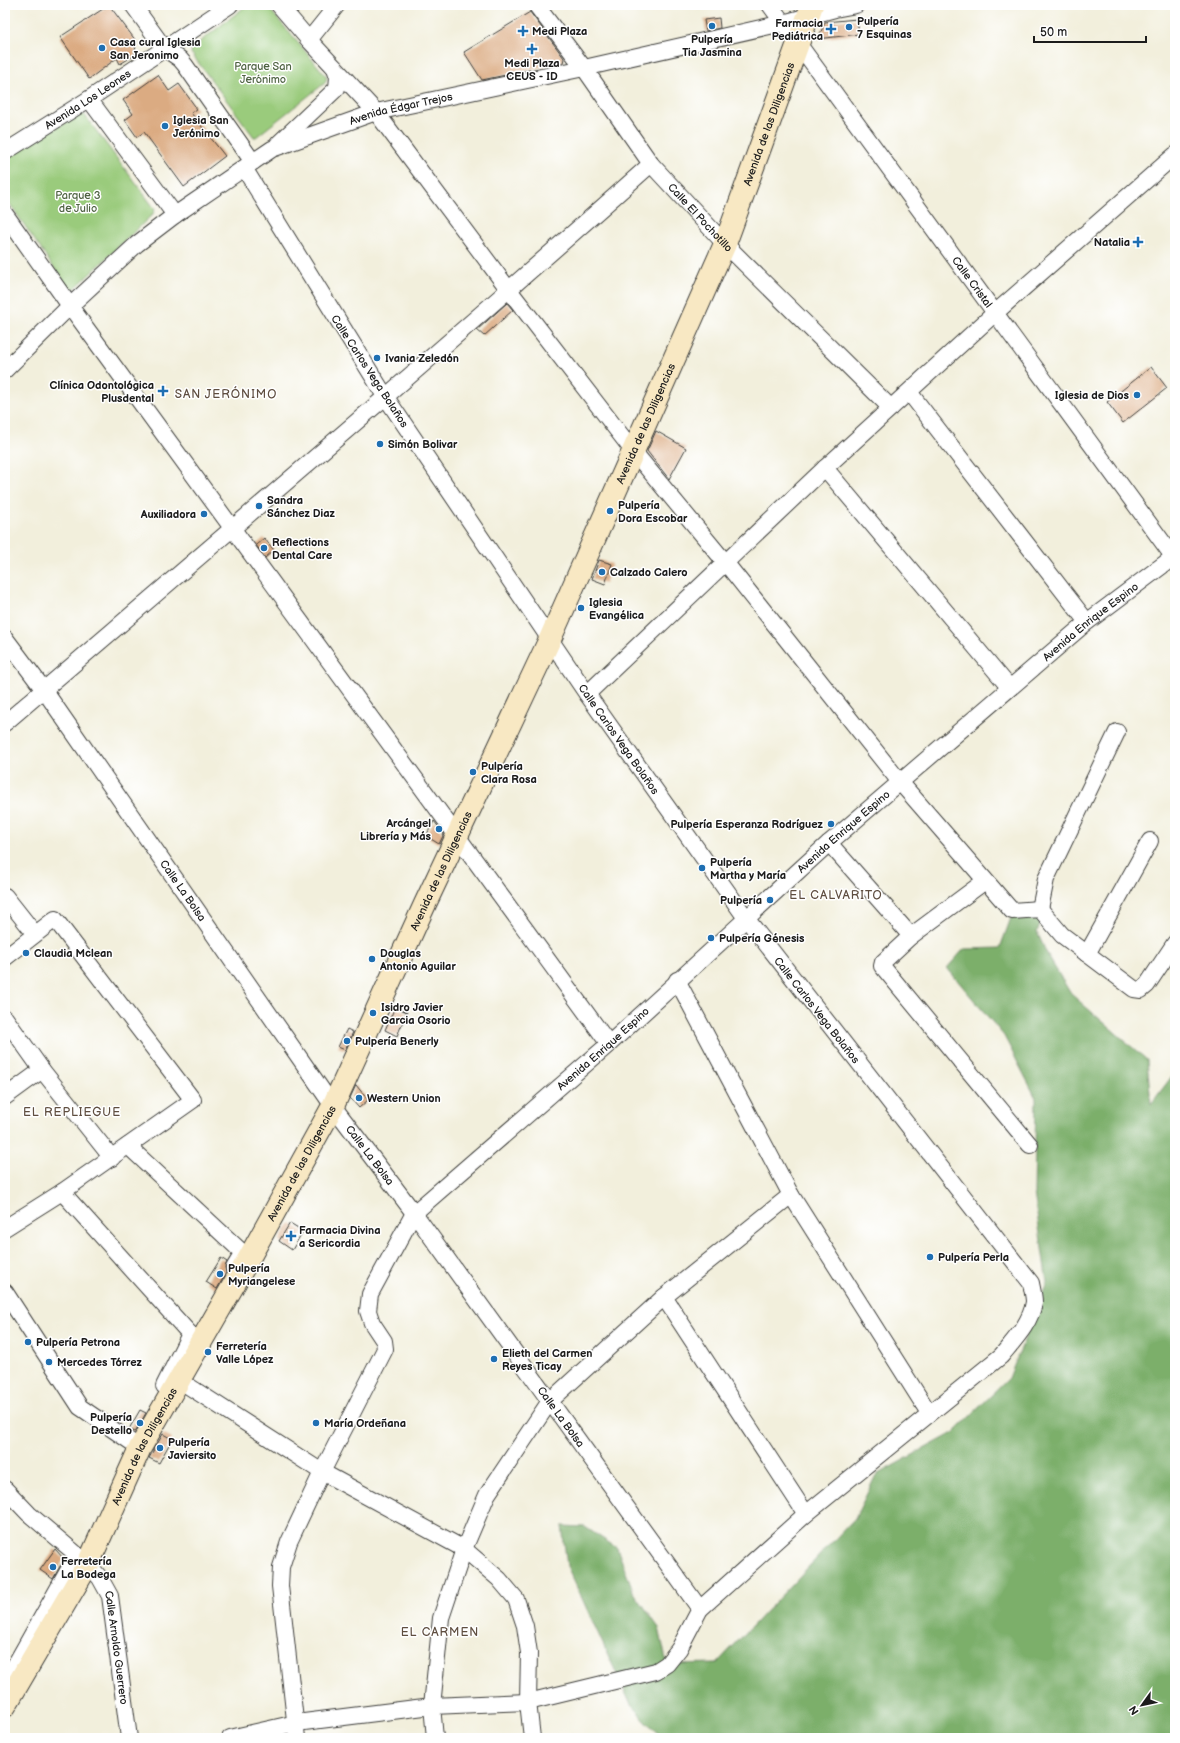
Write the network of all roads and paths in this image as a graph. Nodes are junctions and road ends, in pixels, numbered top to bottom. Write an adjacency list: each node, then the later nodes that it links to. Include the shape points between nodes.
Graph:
1 (133, 5): 12 (street, Calle Carlos Vega Bolaños)
2 (230, 5): 12 (street, Avenida Los Leones)
3 (280, 5): 10 (street)
4 (337, 5): 10 (street)
5 (536, 5): 14 (street, Calle El Pochotillo)
6 (770, 5): 9 (street, Calle Cristal)
7 (856, 5): 8 (street)
8 (810, 11): 9 (street, Avenida Édgar Trejos); 11 (street, Avenida de las Diligencias)
9 (783, 23): 11 (street, Calle Cristal); 14 (street, Avenida Édgar Trejos)
10 (309, 40): 13 (street)
11 (798, 43): 26 (street, Avenida de las Diligencias); 29 (street, Calle Cristal)
12 (164, 48): 17 (street, Avenida Los Leones); 23 (street, Calle Carlos Vega Bolaños, via 186,65)
13 (335, 68): 15 (street, via 338,84); 16 (street)
14 (584, 68): 18 (street, Avenida Édgar Trejos); 22 (street, Calle El Pochotillo)
15 (332, 94): 16 (street, via 343,90); 19 (street)
16 (361, 97): 18 (street)
17 (89, 100): 20 (street, Avenida Los Leones); 25 (street)
18 (376, 112): 19 (street, Avenida Édgar Trejos); 27 (street)
19 (272, 149): 23 (street, Avenida Édgar Trejos)
20 (5, 152)
21 (1175, 155): 29 (street)
22 (651, 164): 26 (street, Calle El Pochotillo); 27 (street)
23 (248, 165): 25 (street, Avenida Édgar Trejos); 32 (street, Calle Carlos Vega Bolaños)
24 (5, 214): 28 (street)
25 (175, 215): 28 (street, Avenida Édgar Trejos, via 137,244)
26 (725, 244): 33 (street, Calle El Pochotillo); 34 (street, Avenida de las Diligencias)
27 (509, 290): 32 (street); 34 (street)
28 (70, 306): 30 (street, Avenida Édgar Trejos); 36 (street)
29 (995, 313): 31 (street); 37 (street, Calle Cristal)
30 (5, 370)
31 (909, 392): 33 (street); 39 (street)
32 (385, 396): 36 (street); 41 (street, Calle Carlos Vega Bolaños)
33 (891, 408): 35 (street)
34 (634, 452): 38 (street); 41 (street, Avenida de las Diligencias)
35 (826, 468): 38 (street); 42 (street)
36 (233, 529): 43 (street); 48 (street)
37 (1175, 557): 39 (street, Avenida Enrique Espino)
38 (725, 562): 44 (street); 47 (street)
39 (1087, 622): 42 (street, Avenida Enrique Espino)
40 (5, 638): 43 (street, Calle La Bolsa)
41 (550, 639): 44 (street, Calle Carlos Vega Bolaños); 48 (street, Avenida de las Diligencias)
42 (1009, 687): 47 (street, Avenida Enrique Espino)
43 (44, 690): 45 (street); 65 (street, Calle La Bolsa)
44 (587, 694): 54 (street, Calle Carlos Vega Bolaños)
45 (5, 723)
46 (1117, 732): 53 (street, via 1046,879)
47 (900, 782): 50 (street, Avenida Enrique Espino); 51 (street)
48 (458, 836): 62 (street); 65 (street, Avenida de las Diligencias)
49 (1150, 841): 58 (street)
50 (829, 843): 54 (street, Avenida Enrique Espino); 56 (street)
51 (985, 881): 53 (street, via 1012,911); 56 (street)
52 (5, 896): 55 (street)
53 (1040, 909): 58 (street, via 1062,935)
54 (746, 918): 60 (street, Avenida Enrique Espino); 80 (street, Calle Carlos Vega Bolaños, via 1031,1283 1034,1301 1028,1319 1017,1336 1001,1356)
55 (35, 934): 59 (street); 67 (street, via 55,919 193,1100)
56 (911, 936): 66 (street, via 883,962 883,969)
57 (1175, 943): 58 (street, via 1141,990 1134,989)
58 (1087, 954)
59 (5, 958)
60 (678, 980): 62 (street, Avenida Enrique Espino); 70 (street)
61 (5, 1018): 63 (street)
62 (609, 1044): 71 (street, Avenida Enrique Espino)
63 (42, 1070): 64 (street); 68 (street)
64 (5, 1097)
65 (333, 1106): 71 (street, Calle La Bolsa); 76 (street, Avenida de las Diligencias, via 249,1258)
66 (1030, 1145)
67 (128, 1146): 68 (street); 75 (street, via 243,1253)
68 (112, 1158): 69 (street)
69 (62, 1192): 72 (street); 76 (street)
70 (791, 1195): 74 (street); 80 (street)
71 (414, 1213): 78 (street, Calle La Bolsa); 82 (street, via 370,1294 368,1311 372,1323 384,1341 385,1349)
72 (5, 1228)
73 (5, 1292): 81 (street, via 80,1407)
74 (664, 1297): 78 (street); 84 (street)
75 (206, 1316)
76 (195, 1338): 77 (street, Avenida de las Diligencias); 79 (street)
77 (179, 1380): 81 (street, Avenida de las Diligencias); 82 (street)
78 (550, 1401): 85 (street, via 486,1495); 87 (street, Calle La Bolsa)
79 (152, 1410)
80 (929, 1413): 84 (street)
81 (140, 1448): 86 (street, Avenida de las Diligencias)
82 (322, 1472): 85 (street); 92 (street, via 289,1542 281,1567 280,1586)
83 (5, 1489): 86 (street, Calle Arnoldo Guerrero, via 29,1514)
84 (806, 1514): 87 (street)
85 (464, 1549): 89 (street, via 499,1579 516,1599 525,1626 529,1653); 91 (street, via 442,1618)
86 (82, 1559): 88 (street, Avenida de las Diligencias); 93 (street, Calle Arnoldo Guerrero, via 110,1596)
87 (700, 1609): 89 (street, via 679,1649 667,1664 656,1671)
88 (14, 1675): 90 (street, Avenida de las Diligencias)
89 (528, 1702): 91 (street); 96 (street)
90 (5, 1706)
91 (432, 1706): 92 (street); 95 (street)
92 (296, 1730): 94 (street)
93 (129, 1738)
94 (230, 1738)
95 (436, 1738)
96 (532, 1738)

